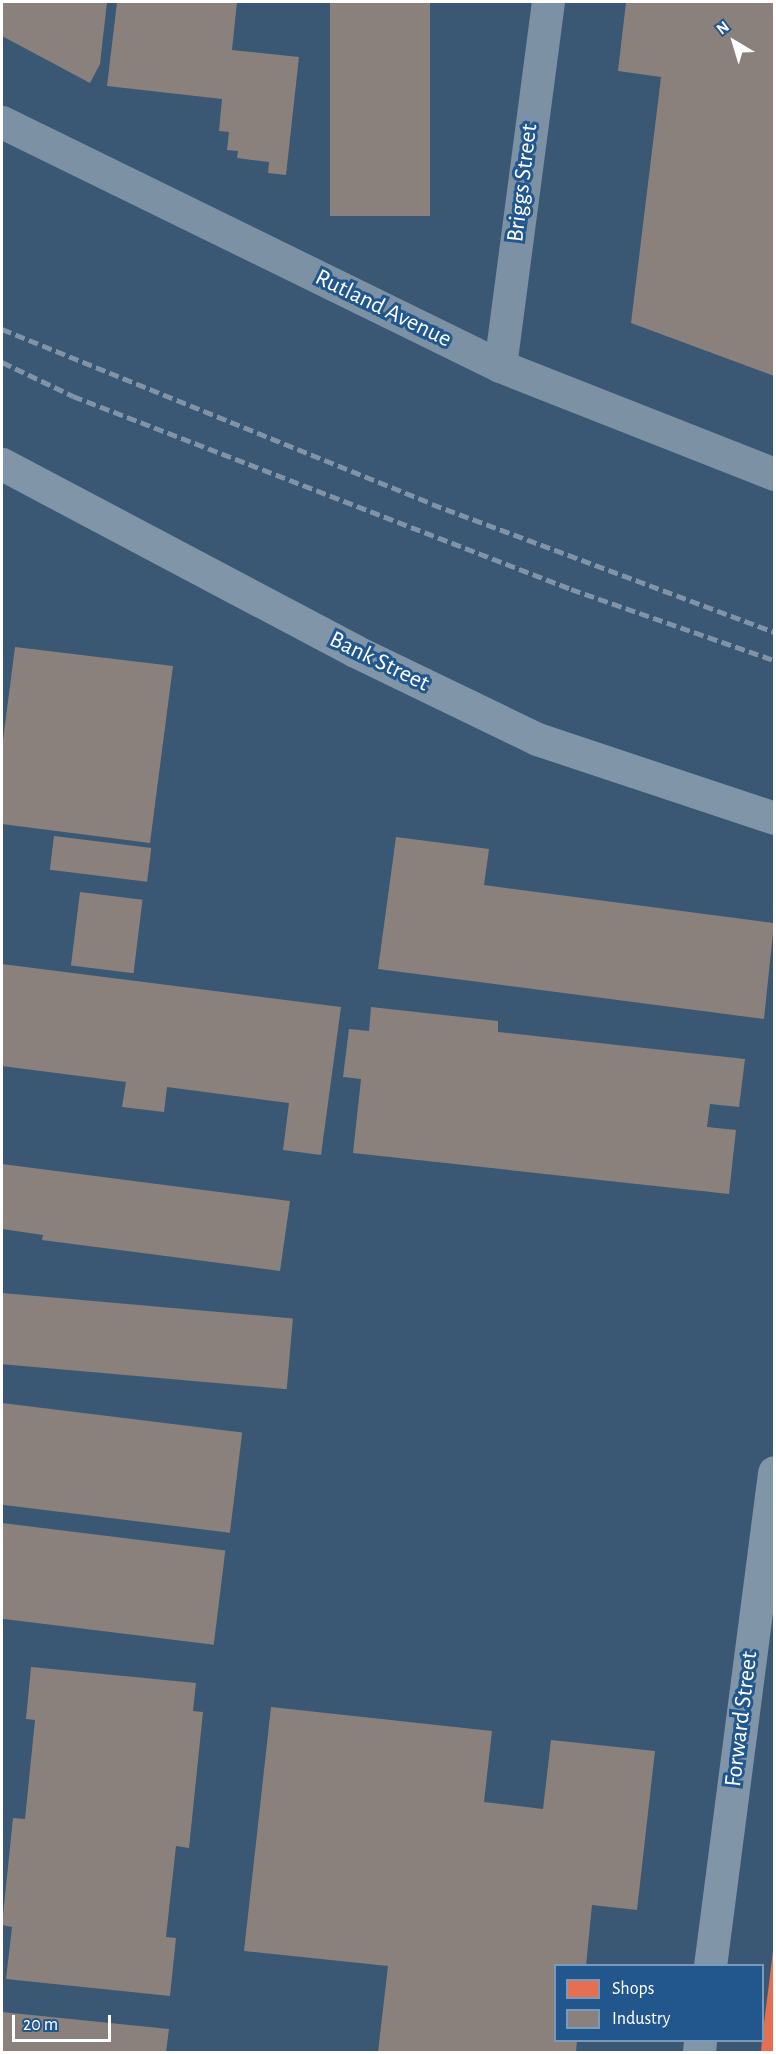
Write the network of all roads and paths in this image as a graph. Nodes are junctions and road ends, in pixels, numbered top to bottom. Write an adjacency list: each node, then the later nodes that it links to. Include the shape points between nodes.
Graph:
1 (548, 2): 3 (street, Briggs Street)
2 (2, 122): 3 (street, Rutland Avenue)
3 (500, 366): 5 (street, Rutland Avenue)
4 (2, 464): 6 (street, Bank Street, via 355,651 537,739)
5 (774, 474)
6 (774, 818)
7 (774, 1472): 8 (street, Forward Street)
8 (710, 1964)

